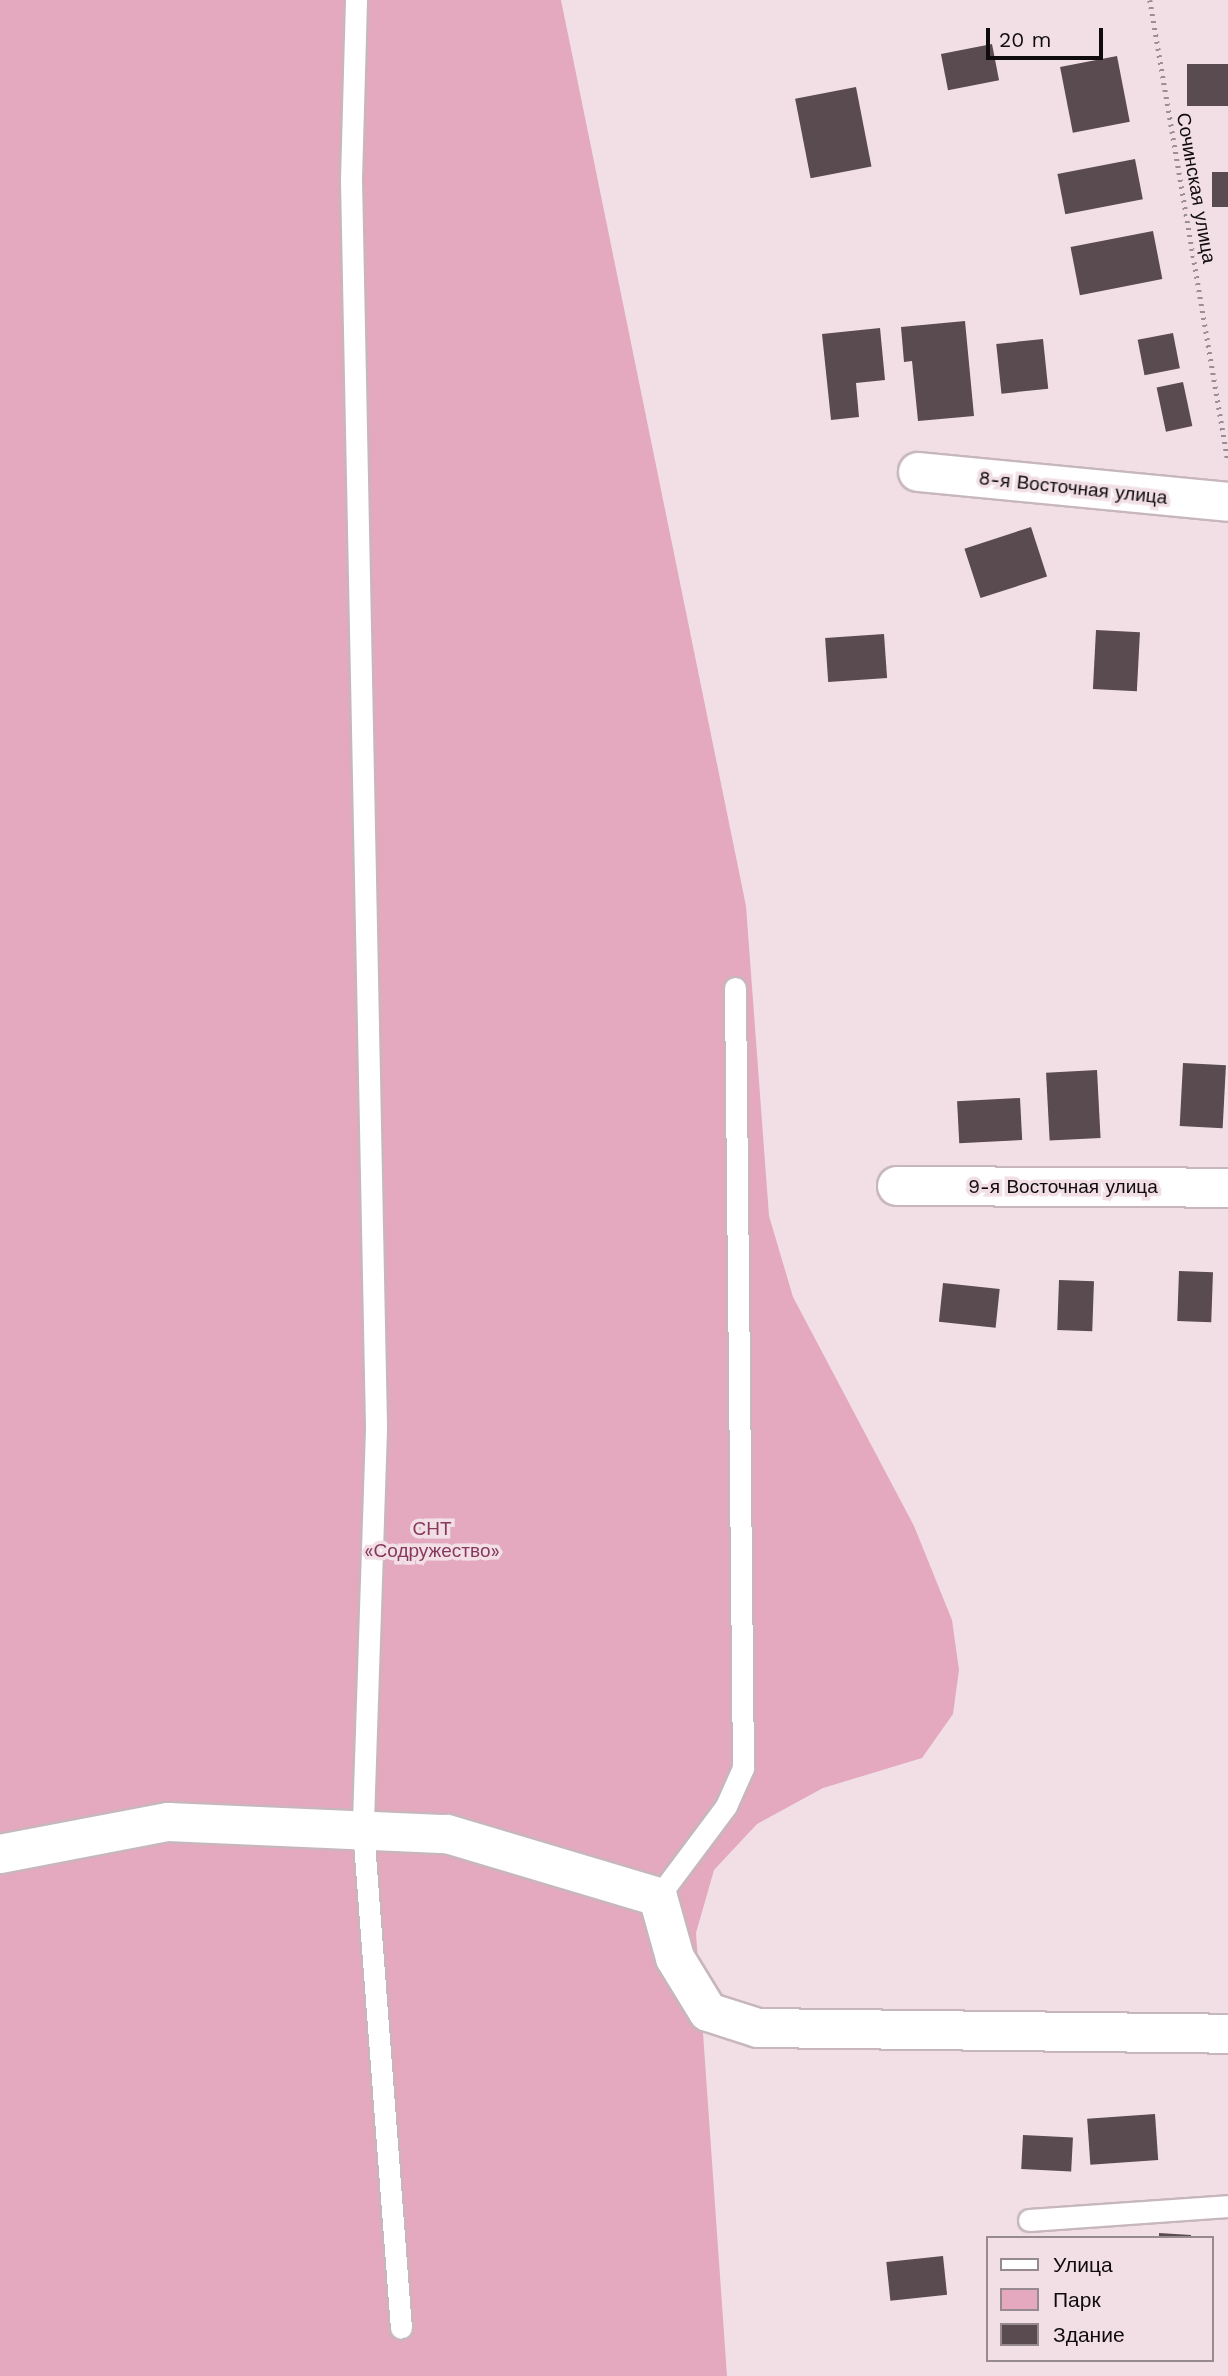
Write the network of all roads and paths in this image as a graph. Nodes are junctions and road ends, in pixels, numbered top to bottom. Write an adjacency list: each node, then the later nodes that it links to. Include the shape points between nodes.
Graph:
1 (356, 0): 9 (lane, via 351,208 376,1429)
2 (1150, 0): 3 (path, Сочинская улица)
3 (1228, 463)
4 (918, 472): 5 (street, 8-я Восточная улица)
5 (1228, 502)
6 (734, 988): 11 (lane, via 743,1768 726,1806)
7 (897, 1186): 8 (street, 9-я Восточная улица)
8 (1228, 1188)
9 (363, 1829): 10 (street, via 168,1822); 11 (street, via 447,1834); 15 (lane)
10 (0, 1854)
11 (658, 1897): 12 (street, via 675,1958 708,2012 758,2028)
12 (1228, 2034)
13 (1228, 2206): 14 (lane)
14 (1030, 2220)
15 (401, 2328)

